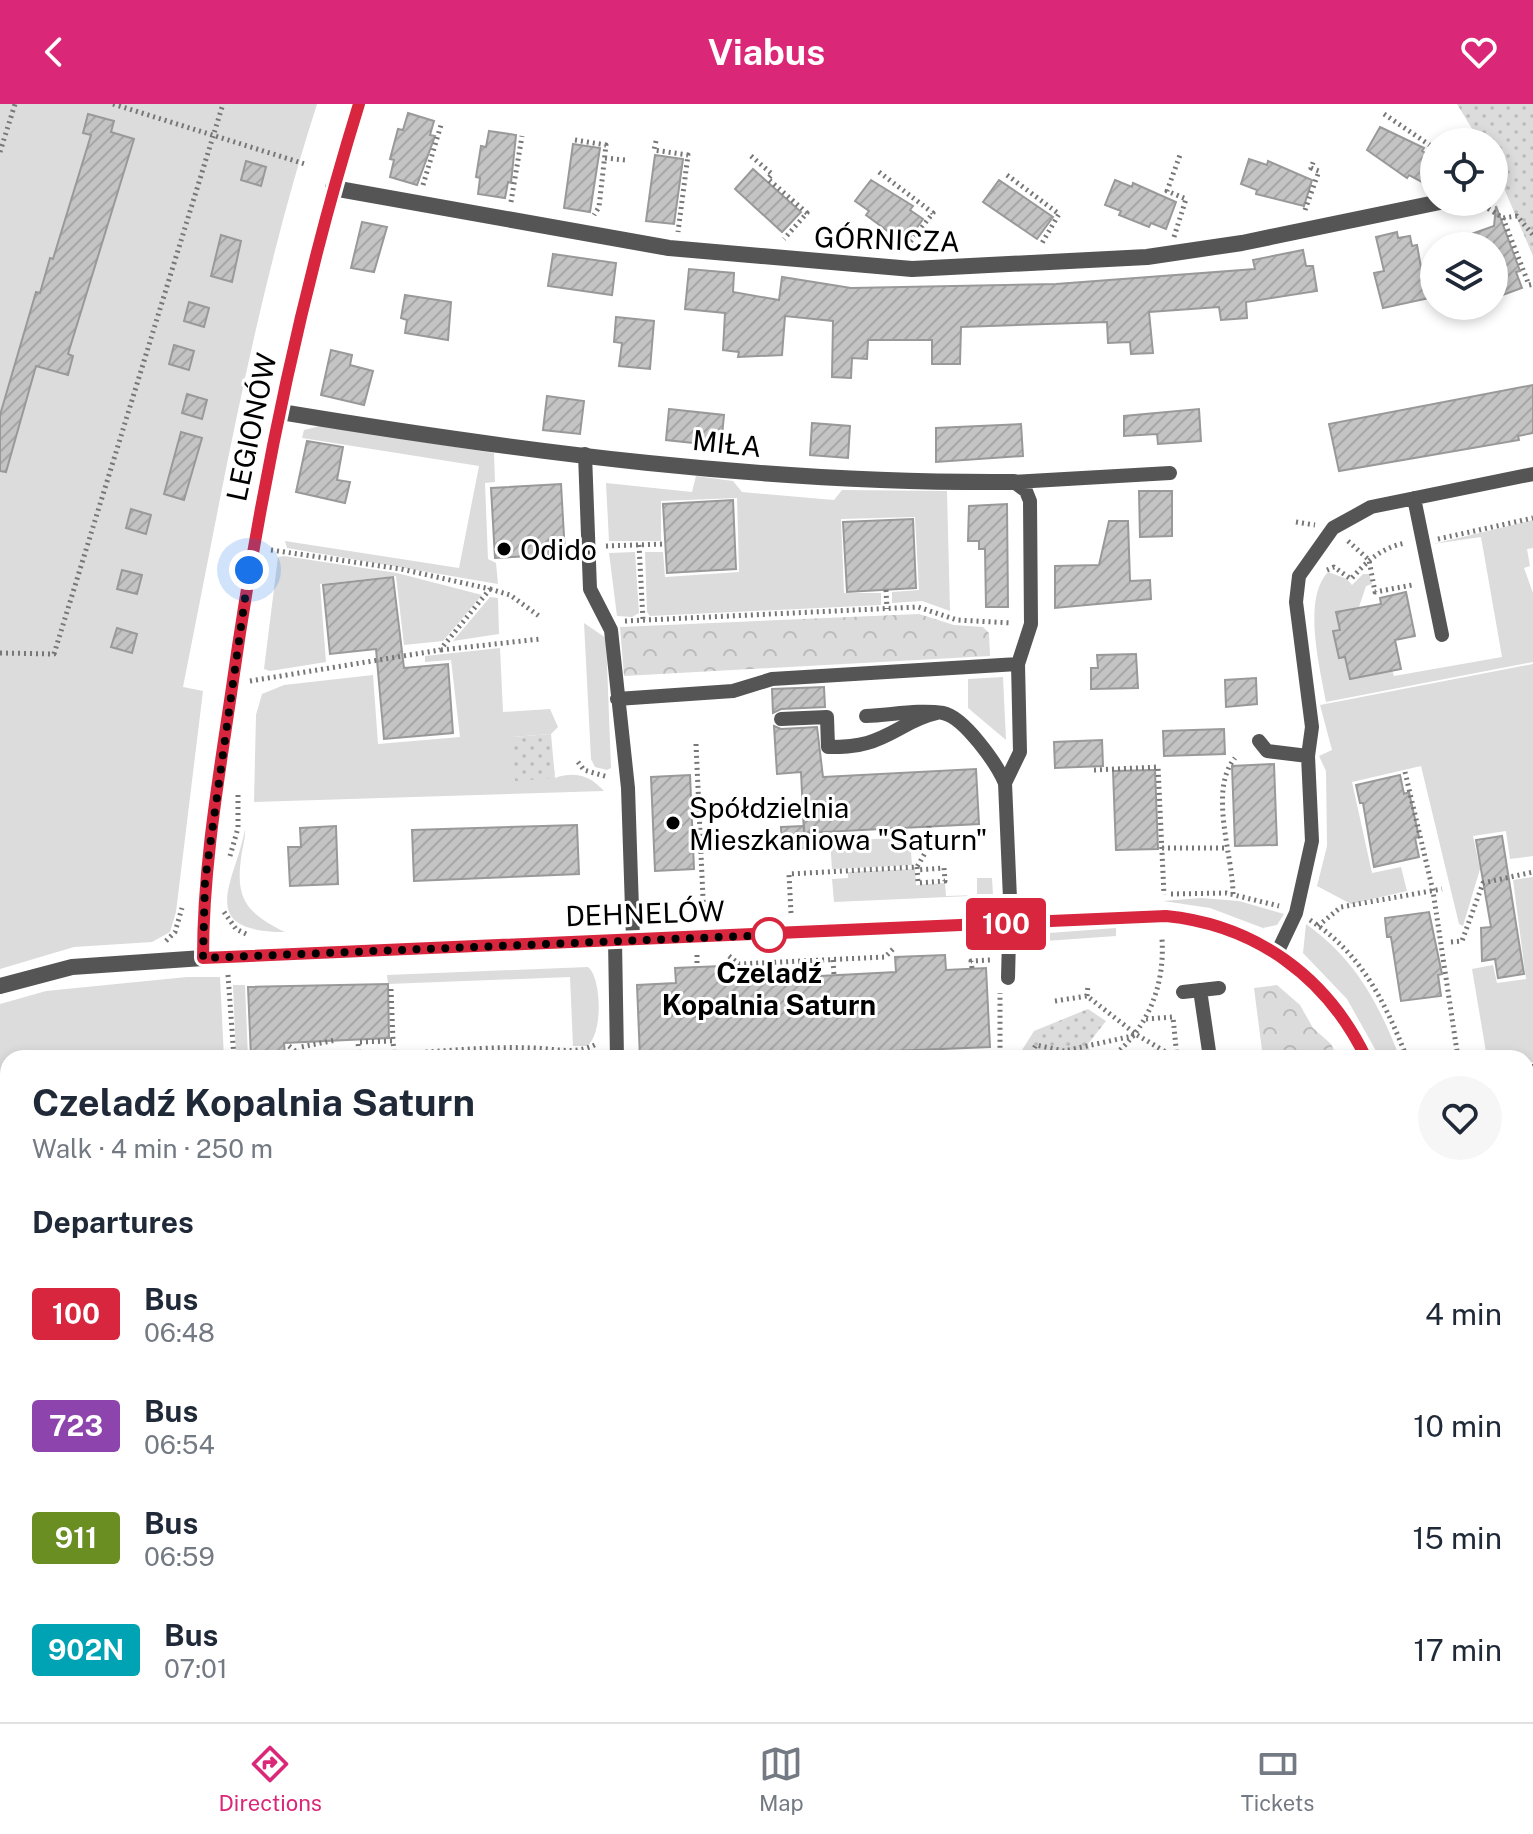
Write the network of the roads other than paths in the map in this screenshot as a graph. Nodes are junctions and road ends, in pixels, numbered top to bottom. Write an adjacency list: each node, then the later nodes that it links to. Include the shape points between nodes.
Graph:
1 (359, 104): 2 (street, LEGIONÓW)
2 (333, 188): 3 (street, GÓRNICZA, via 669,248 912,269 1147,257); 4 (street, LEGIONÓW)
3 (1420, 206)
4 (281, 412): 5 (street, MIŁA); 23 (street, LEGIONÓW, via 252,546 218,784 205,881)
5 (585, 454): 8 (street, MIŁA, via 869,482); 12 (lane, via 590,589 608,620)
6 (1170, 473): 8 (lane, MIŁA)
7 (1533, 474): 9 (lane)
8 (1014, 482): 11 (lane, via 1030,501 1031,624)
9 (1414, 498): 10 (lane); 17 (lane, via 1371,507 1333,528 1299,576 1312,727)
10 (1442, 635)
11 (1018, 664): 12 (lane, via 772,679 733,691); 18 (lane, via 1020,752)
12 (617, 699): 20 (lane)
13 (937, 713): 14 (lane); 15 (lane, via 913,719 877,740 828,747 827,717); 18 (lane, via 953,716 997,764)
14 (866, 716)
15 (781, 719)
16 (1259, 741): 17 (lane, via 1267,751)
17 (1308, 756): 22 (lane, via 1311,853 1296,913)
18 (1005, 783): 19 (lane)
19 (1009, 924): 20 (street, DEHNELÓW); 22 (street, DEHNELÓW, via 1179,917 1236,930); 24 (lane)
20 (633, 939): 21 (street, DEHNELÓW)
21 (615, 940): 23 (street, DEHNELÓW); 29 (lane)
22 (1277, 953): 31 (street, DEHNELÓW, via 1334,1005)
23 (203, 958): 25 (street, DEHNELÓW, via 72,967)
24 (1004, 980)
25 (0, 986)
26 (1219, 988): 27 (lane)
27 (1200, 990): 28 (lane); 30 (lane)
28 (1183, 992)
29 (617, 1050)
30 (1209, 1050)
31 (1361, 1050)

